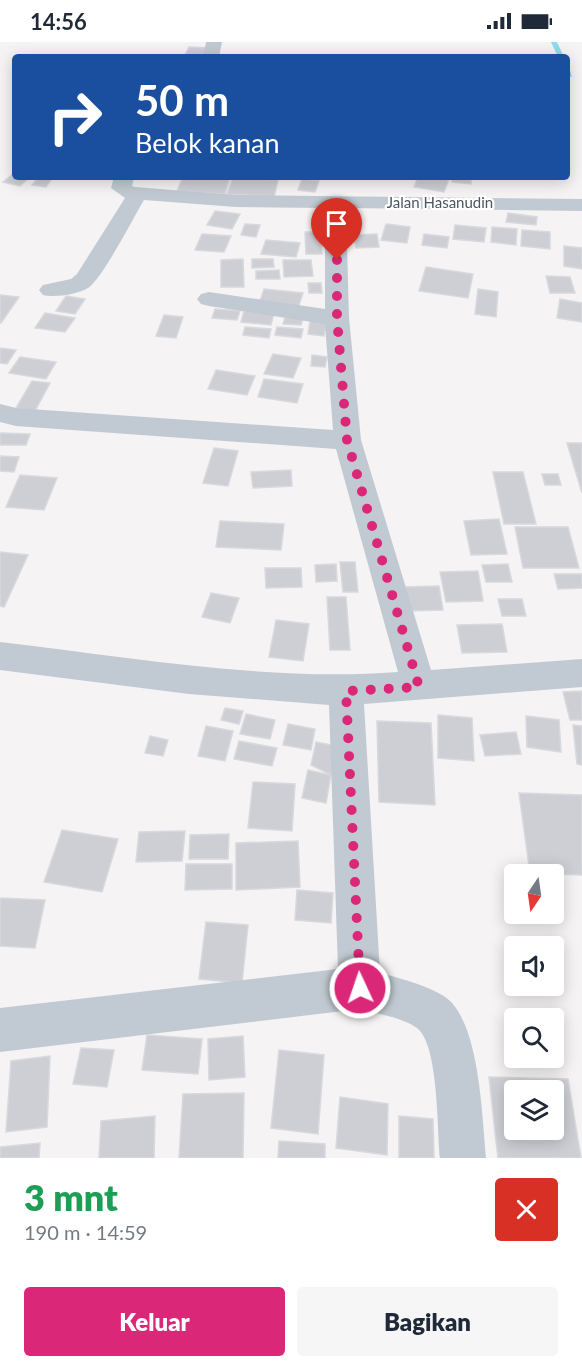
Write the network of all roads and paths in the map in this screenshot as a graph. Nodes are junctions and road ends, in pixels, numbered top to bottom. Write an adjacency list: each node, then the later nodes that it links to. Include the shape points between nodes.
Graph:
1 (128, 186): 2 (street, Jalan Hasanudin, via 236,201); 4 (street, via 86,278 79,284)
2 (334, 202): 3 (street, Jalan Hasanudin, via 495,194); 6 (street)
3 (582, 205)
4 (51, 290)
5 (209, 299): 6 (street)
6 (337, 318): 8 (street)
7 (0, 413): 8 (street)
8 (347, 440): 11 (street)
9 (0, 656): 12 (street, via 167,677)
10 (582, 673): 11 (street)
11 (419, 687): 12 (street)
12 (346, 691): 13 (street)
13 (360, 988): 14 (street); 15 (street, via 400,999 436,1016 450,1039)
14 (0, 1030)
15 (463, 1158)

